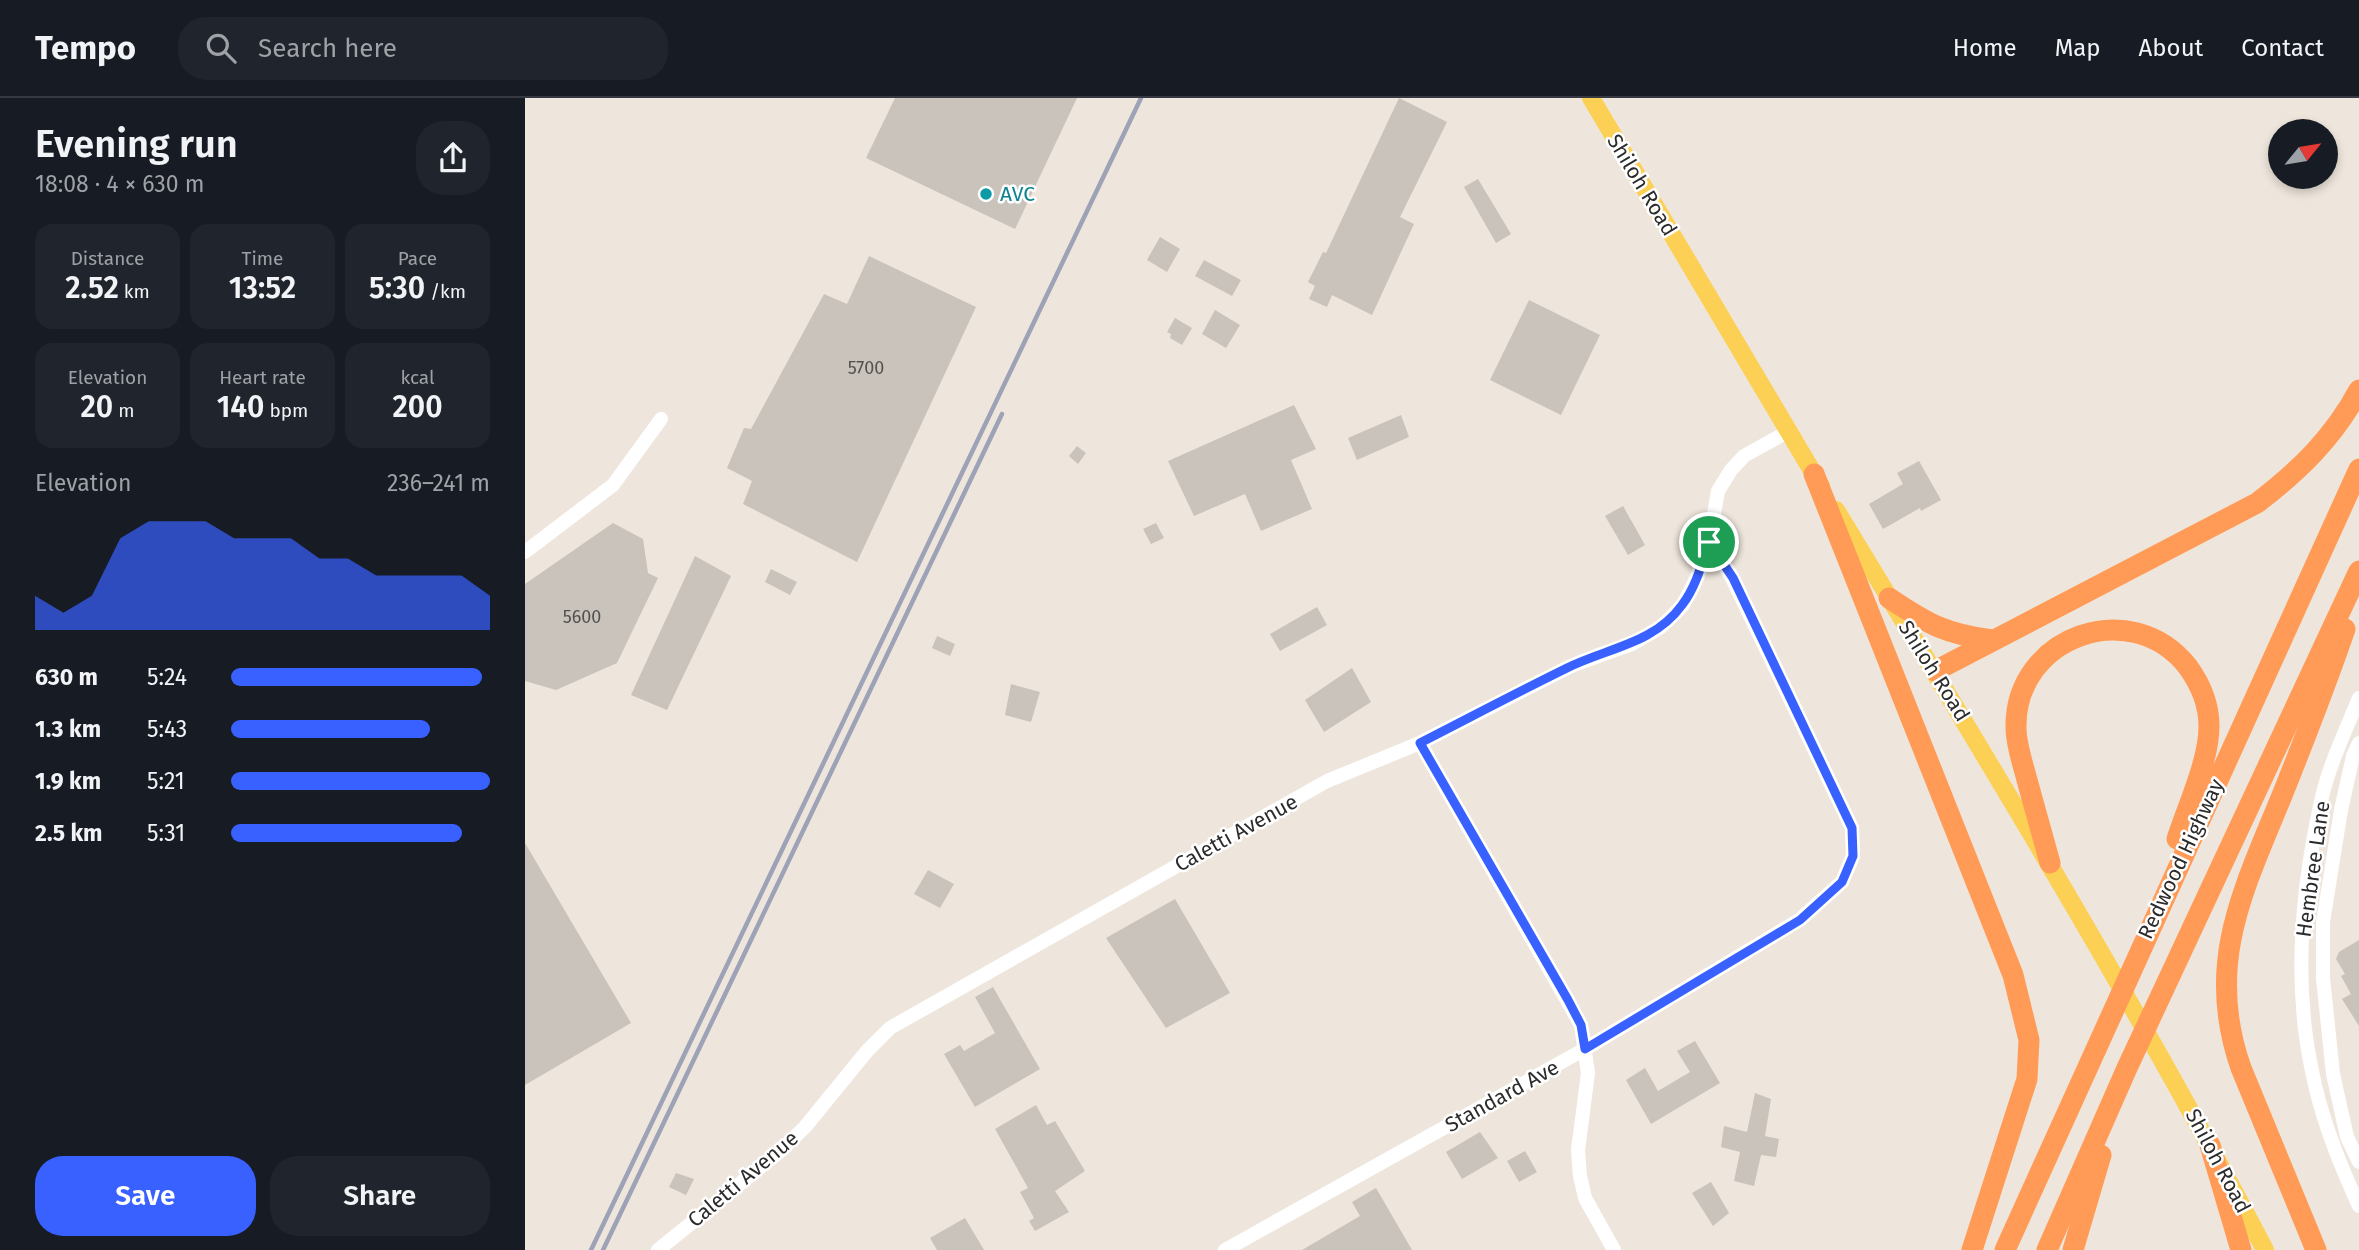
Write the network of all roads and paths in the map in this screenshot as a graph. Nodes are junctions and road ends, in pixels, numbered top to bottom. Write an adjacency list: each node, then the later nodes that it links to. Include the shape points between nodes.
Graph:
1 (1591, 98): 4 (main road, Shiloh Road)
2 (2359, 390): 12 (highway, via 2322,446 2292,477 2257,503)
3 (661, 419): 8 (street, via 613,485)
4 (1789, 431): 6 (main road, Shiloh Road); 7 (street, Caletti Avenue, via 1744,456 1731,470 1718,491)
5 (2359, 469): 18 (highway, Redwood Highway)
6 (1814, 474): 11 (main road, Shiloh Road); 27 (highway, via 2013,975 2029,1040 2027,1079)
7 (1709, 542): 15 (street, Caletti Avenue, via 1683,605 1661,627 1632,644 1570,666); 19 (street, Standard Ave, via 1733,578 1852,828 1853,856 1842,882 1800,920)
8 (525, 552)
9 (2359, 571): 20 (highway, Redwood Highway)
10 (2359, 588): 33 (highway, via 2324,691 2237,906 2225,994 2232,1042)
11 (1889, 598): 12 (highway, via 1929,625); 13 (main road, Shiloh Road)
12 (1992, 640): 13 (highway)
13 (1935, 671): 17 (main road, Shiloh Road)
14 (2359, 698): 23 (street, Hembree Lane, via 2322,796 2302,919 2302,996 2312,1071 2338,1161)
15 (1420, 743): 19 (street, via 1568,1000 1581,1025); 24 (street, Caletti Avenue, via 1327,782 890,1028 806,1127)
16 (2359, 743): 22 (street, Hembree Lane, via 2341,810 2323,922 2323,978 2333,1074 2347,1137)
17 (2050, 863): 18 (highway, via 2016,729 2025,685 2048,654 2087,634 2127,630 2161,641 2199,684 2209,725 2204,758); 21 (main road, Shiloh Road)
18 (2144, 938): 28 (highway, Redwood Highway)
19 (1585, 1049): 25 (street, Standard Ave); 26 (street, via 1580,1175 1585,1198)
20 (2127, 1068): 29 (highway, Redwood Highway); 30 (highway)
21 (2210, 1145): 31 (highway); 32 (main road, Shiloh Road)
22 (2359, 1162)
23 (2359, 1206)
24 (658, 1250)
25 (1226, 1250)
26 (1614, 1250)
27 (1972, 1250)
28 (2005, 1250)
29 (2047, 1250)
30 (2073, 1250)
31 (2241, 1250)
32 (2265, 1250)
33 (2316, 1250)

